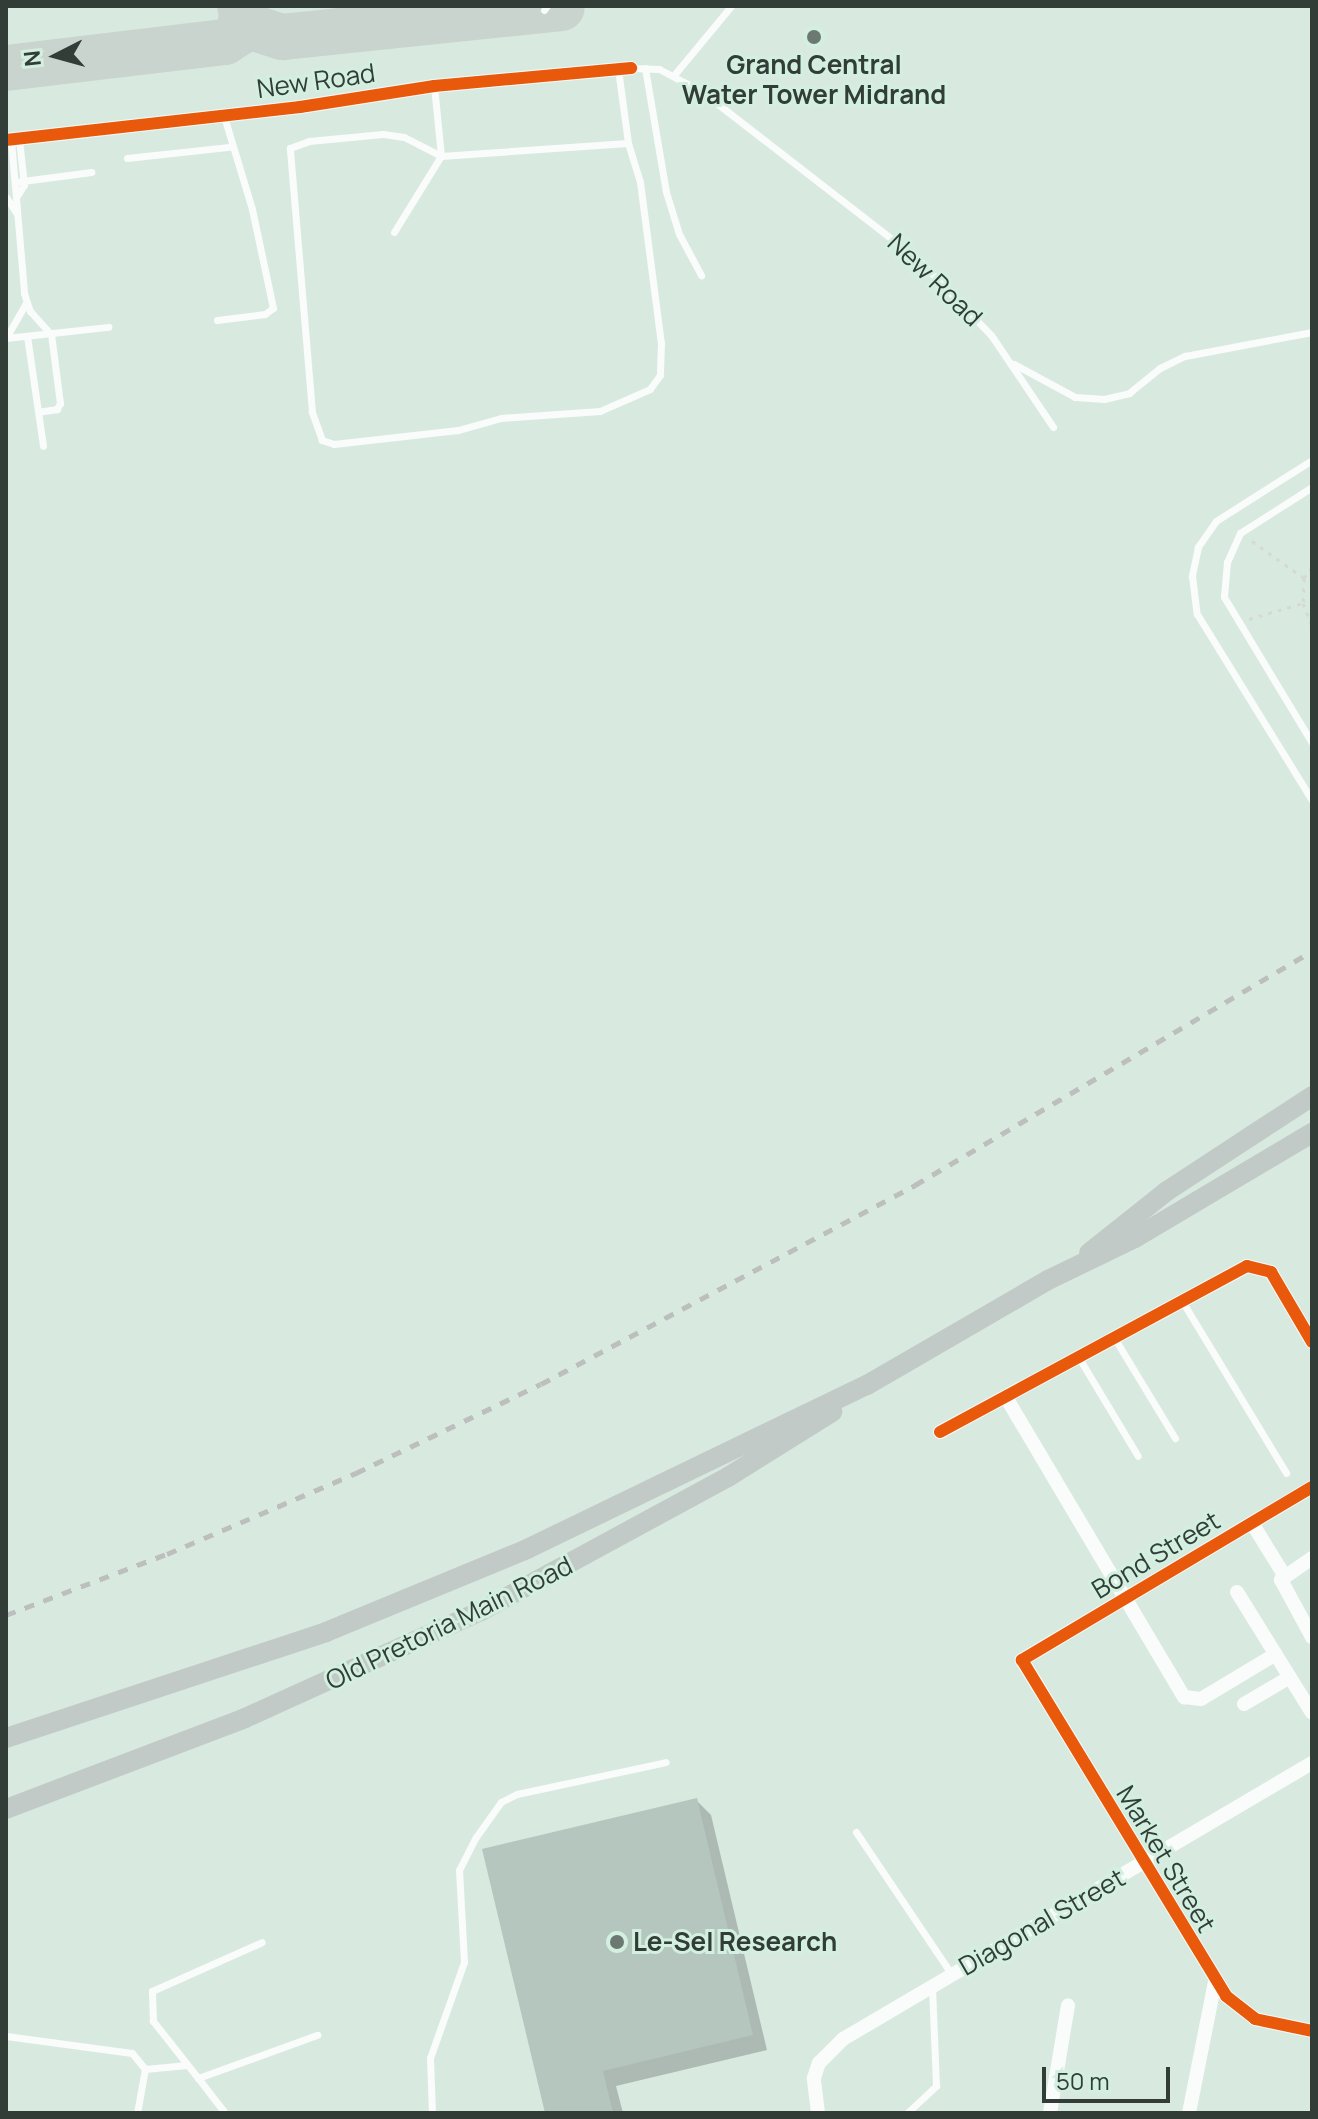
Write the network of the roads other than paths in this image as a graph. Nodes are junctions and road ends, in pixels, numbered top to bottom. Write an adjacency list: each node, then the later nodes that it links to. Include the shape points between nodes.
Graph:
1 (731, 6): 3 (lane)
2 (631, 68): 3 (lane, New Road); 4 (street, New Road); 7 (lane); 16 (lane, via 679,234)
3 (674, 75): 24 (lane, New Road, via 888,233 957,297)
4 (434, 86): 5 (street, New Road); 9 (lane)
5 (224, 116): 6 (street, New Road); 8 (lane)
6 (12, 140): 12 (lane)
7 (628, 143): 9 (lane); 9 (lane, via 640,182 661,343 660,375 650,389 600,411 501,418 458,430 328,443 317,434 312,412 291,146 390,134)
8 (229, 147): 10 (lane); 18 (lane, via 252,209 273,308 265,314)
9 (441, 156): 15 (lane)
10 (127, 158)
11 (91, 172): 12 (lane)
12 (19, 181): 14 (lane)
13 (6, 197): 14 (lane)
14 (18, 216): 17 (lane)
15 (394, 232)
16 (701, 275)
17 (26, 303): 21 (lane); 23 (lane)
18 (217, 320)
19 (108, 327): 21 (lane)
20 (1312, 332): 24 (lane, via 1185,356 1129,393 1104,399 1075,397)
21 (51, 334): 22 (lane); 25 (lane, via 60,403 54,411)
22 (27, 336): 23 (lane); 25 (lane)
23 (6, 338)
24 (1012, 363): 26 (lane, New Road)
25 (39, 412): 27 (lane)
26 (1053, 427)
27 (43, 446)
28 (1312, 460): 31 (lane, via 1216,521 1198,547 1192,576 1197,614)
29 (1312, 487): 30 (lane, via 1240,533 1227,562 1224,597)
30 (1312, 743)
31 (1312, 800)
32 (1312, 1096): 34 (main road, Old Pretoria Main Road, via 1156,1198)
33 (1312, 1133): 34 (main road, Old Pretoria Main Road, via 1135,1238)
34 (1074, 1266): 39 (main road, Old Pretoria Main Road)
35 (1182, 1301): 36 (street); 37 (street, via 1247,1266 1260,1266 1271,1272); 44 (lane)
36 (1115, 1339): 38 (street); 42 (lane)
37 (1312, 1342)
38 (1079, 1358): 40 (street); 43 (lane)
39 (867, 1385): 57 (main road, Old Pretoria Main Road, via 527,1549 405,1601 226,1668); 60 (main road, Old Pretoria Main Road, via 740,1469 481,1611 245,1718)
40 (1007, 1399): 41 (street); 50 (street)
41 (940, 1432)
42 (1175, 1438)
43 (1138, 1456)
44 (1286, 1473)
45 (1312, 1487): 46 (street, Bond Street)
46 (1252, 1523): 48 (street); 50 (street, Bond Street)
47 (1312, 1558): 48 (street)
48 (1284, 1575): 51 (street, via 1283,1587)
49 (1237, 1592): 52 (street)
50 (1128, 1598): 52 (street, via 1184,1697 1201,1699); 53 (street, Bond Street)
51 (1312, 1637)
52 (1276, 1654): 54 (street)
53 (1022, 1660): 62 (street, Market Street)
54 (1290, 1677): 55 (street); 56 (street)
55 (1244, 1704)
56 (1312, 1713)
57 (6, 1738)
58 (666, 1762): 76 (lane, via 517,1794 501,1802 476,1837 459,1870 464,1962 430,2058)
59 (1312, 1763): 62 (street, Diagonal Street)
60 (6, 1809)
61 (856, 1832): 64 (lane)
62 (1141, 1864): 64 (street, Diagonal Street); 65 (street, Market Street)
63 (262, 1942): 71 (lane, via 152,1991 153,2021)
64 (952, 1975): 66 (street, Diagonal Street)
65 (1215, 1982): 68 (street, Market Street, via 1245,2014); 80 (street)
66 (932, 1987): 77 (street, Diagonal Street, via 843,2039 819,2063 814,2078); 78 (lane, via 936,2086)
67 (1068, 2006): 79 (street)
68 (1312, 2031)
69 (317, 2035): 73 (lane)
70 (6, 2036): 72 (lane, via 132,2053)
71 (187, 2065): 72 (lane); 73 (lane)
72 (145, 2069): 74 (lane)
73 (198, 2078): 75 (lane)
74 (138, 2113)
75 (225, 2113)
76 (432, 2113)
77 (818, 2113)
78 (907, 2113)
79 (1050, 2113)
80 (1189, 2113)

